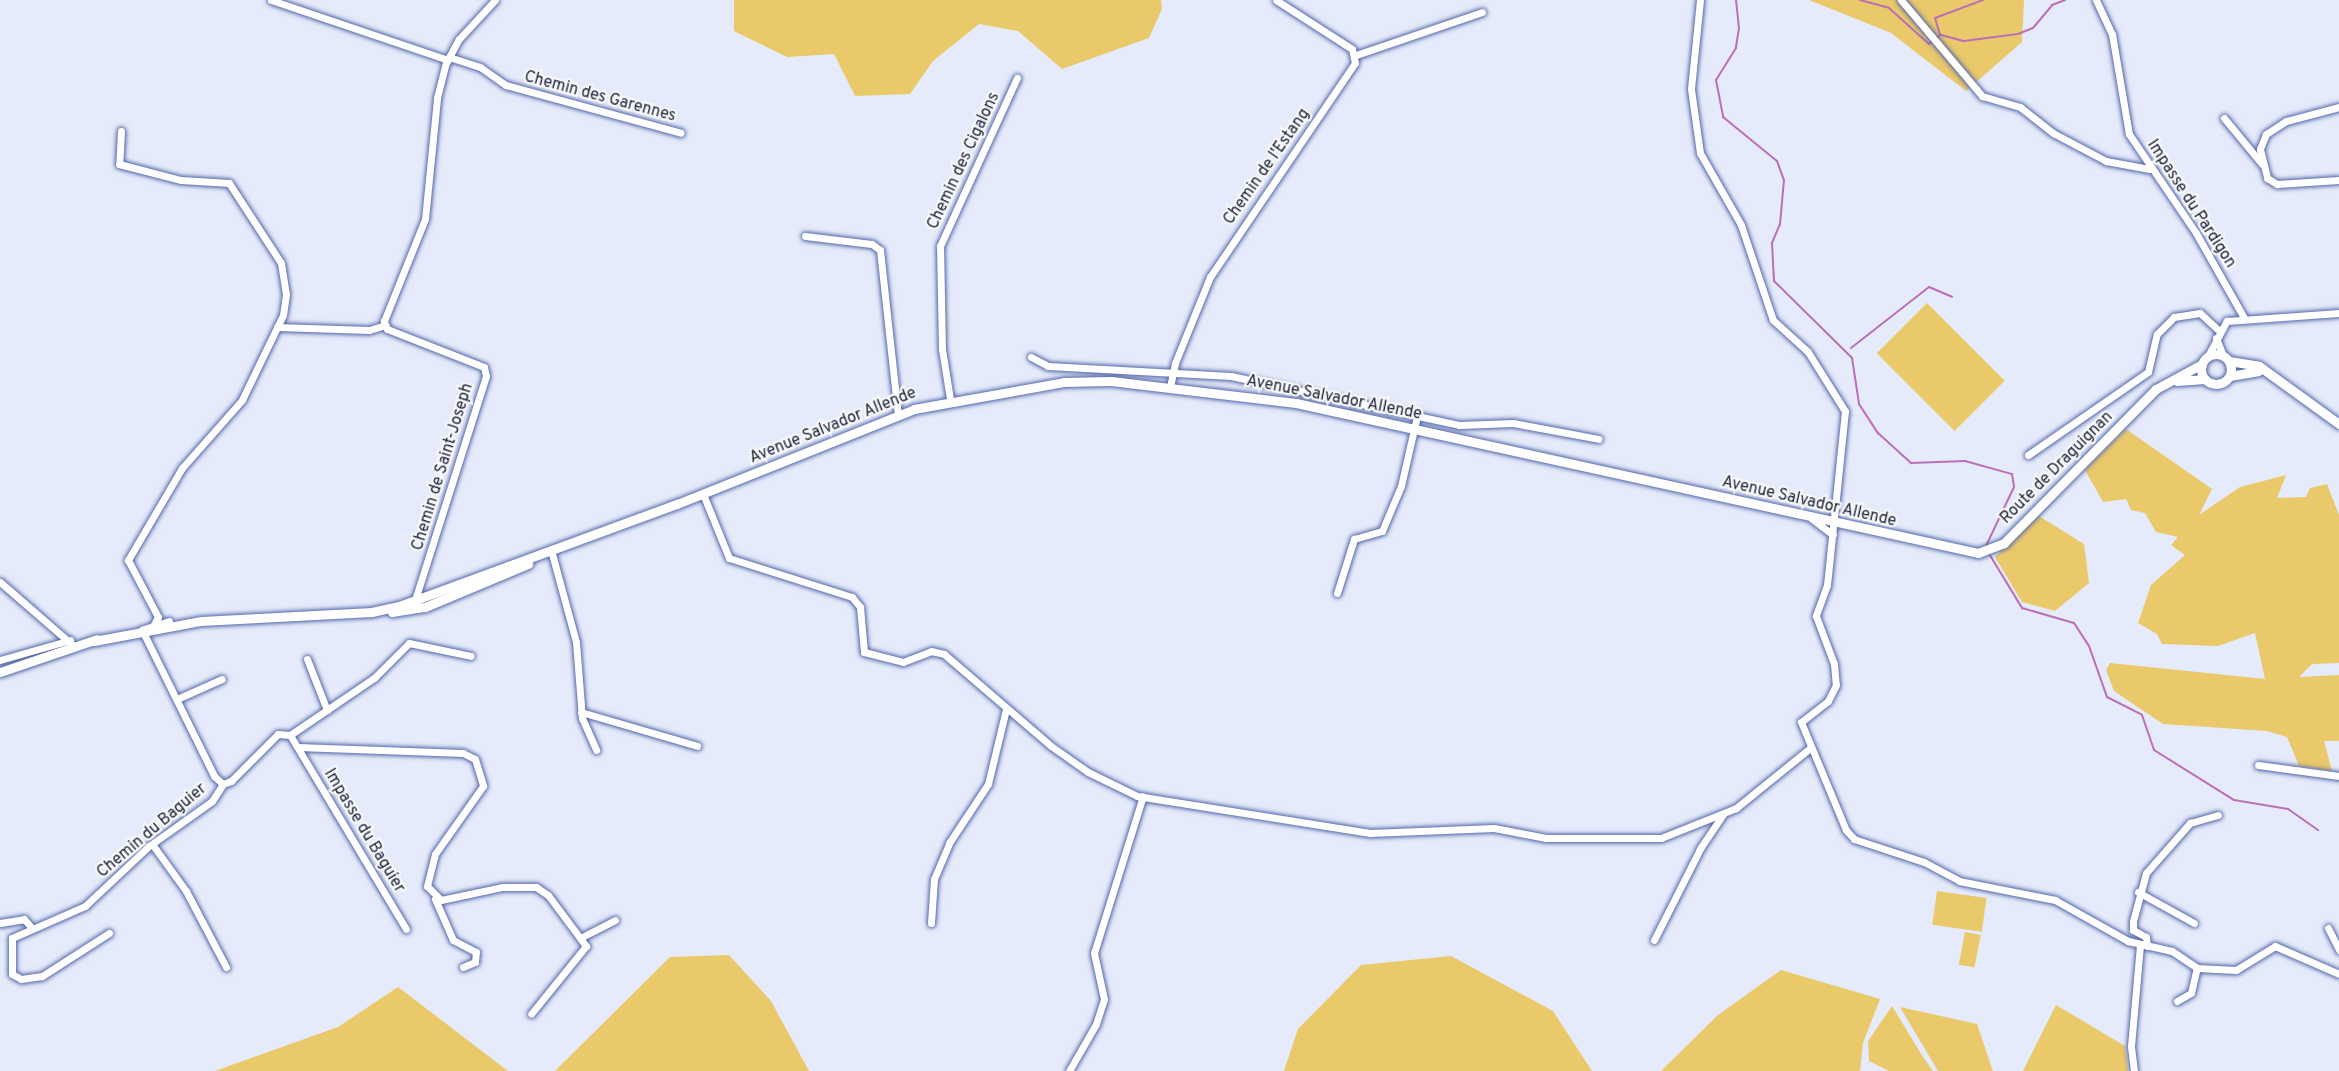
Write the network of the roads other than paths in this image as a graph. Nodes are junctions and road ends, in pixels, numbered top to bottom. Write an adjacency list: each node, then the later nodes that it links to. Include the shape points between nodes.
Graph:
1 (272, 0): 9 (street, Chemin des Garennes)
2 (495, 0): 9 (street, via 459,39)
3 (1276, 0): 8 (street)
4 (1700, 0): 42 (street, via 1692,42 1696,140 1741,225 1773,320 1808,352 1842,401 1846,418)
5 (1901, 0): 16 (street, via 1982,96 2004,102 2106,161)
6 (2096, 0): 16 (street, Impasse du Pardigon, via 2112,34 2117,82 2129,134)
7 (1482, 12): 8 (street)
8 (1356, 55): 27 (street, Chemin de l'Estang, via 1210,276)
9 (449, 59): 14 (street, Chemin des Garennes, via 480,67 506,85); 21 (street, via 437,98 425,219)
10 (1017, 78): 32 (street, Chemin des Cigalons, via 940,246 942,349)
11 (2339, 107): 15 (street, via 2313,111 2266,134 2260,149)
12 (2224, 118): 15 (street)
13 (122, 131): 22 (street, via 119,164 181,180 220,179 233,187 244,212 281,263 286,294)
14 (681, 133)
15 (2262, 164): 17 (street, via 2267,178 2277,184)
16 (2149, 169): 20 (street, Impasse du Pardigon, via 2186,217)
17 (2339, 180)
18 (805, 236): 34 (street, via 872,244 880,250)
19 (2339, 313): 20 (street, via 2269,321)
20 (2244, 318): 23 (street, via 2227,321)
21 (385, 325): 22 (street, via 369,330); 48 (street, Chemin de Saint-Joseph, via 484,367 486,376)
22 (277, 327): 52 (street, Chemin du Baguier, via 242,400 182,468 128,560)
23 (2217, 333): 25 (street); 26 (street); 39 (street, via 2200,313 2174,317 2157,334 2148,372)
24 (1031, 357): 27 (street, via 1048,366)
25 (2226, 358): 26 (main road); 28 (main road, via 2259,366); 29 (main road)
26 (2205, 360): 30 (main road); 33 (main road, Route de Draguignan, via 2163,383)
27 (1173, 373): 31 (street, Chemin de l'Estang); 35 (street, via 1231,376)
28 (2272, 375): 29 (main road, via 2249,369); 36 (main road)
29 (2230, 376): 30 (main road, Route de Draguignan, via 2219,384)
30 (2205, 379): 33 (main road, Route de Draguignan, via 2184,379)
31 (1170, 387): 32 (main road, Avenue Salvador Allende, via 1064,382); 37 (main road, Avenue Salvador Allende, via 1274,399)
32 (950, 399): 34 (main road, Avenue Salvador Allende)
33 (2147, 399): 44 (main road, Route de Draguignan)
34 (898, 415): 40 (main road, Avenue Salvador Allende)
35 (1417, 416): 37 (street); 38 (street, via 1467,426 1513,423)
36 (2339, 424)
37 (1413, 428): 41 (main road, Avenue Salvador Allende); 47 (street, via 1401,486 1382,531 1354,539)
38 (1599, 439)
39 (2028, 455)
40 (703, 494): 45 (main road, Avenue Salvador Allende); 60 (street, via 729,558 852,597 860,607 864,652 903,662 938,651)
41 (1810, 517): 42 (main road, Avenue Salvador Allende); 43 (street)
42 (1835, 524): 43 (street); 44 (main road, Avenue Salvador Allende, via 1960,552)
43 (1833, 536): 66 (street, via 1827,585 1816,616 1834,664 1836,685 1828,701 1802,718)
44 (1988, 551)
45 (551, 552): 48 (main road, Avenue Salvador Allende); 50 (main road, Avenue Salvador Allende, via 440,602); 62 (street, via 576,642)
46 (0, 582): 53 (street)
47 (1337, 593)
48 (414, 601): 49 (main road, Avenue Salvador Allende); 50 (street)
49 (372, 612): 50 (main road, Avenue Salvador Allende); 51 (main road, Avenue Salvador Allende)
50 (393, 612)
51 (201, 621): 52 (main road, Avenue Salvador Allende); 52 (main road, Avenue Salvador Allende, via 169,621)
52 (149, 626): 53 (main road, Avenue Salvador Allende); 59 (street, Chemin du Baguier, via 152,644)
53 (73, 643): 56 (street); 57 (main road, Avenue Salvador Allende)
54 (471, 656): 61 (street, Chemin du Baguier, via 409,643 374,678)
55 (307, 659): 61 (street)
56 (0, 660)
57 (0, 672)
58 (222, 679): 59 (street)
59 (177, 699): 70 (street, Chemin du Baguier, via 214,776)
60 (1006, 709): 71 (street, via 1088,772); 79 (street, via 988,784 949,843 934,879)
61 (327, 710): 63 (street, Chemin du Baguier)
62 (581, 712): 64 (street); 67 (street)
63 (290, 735): 65 (street); 70 (street, Chemin du Baguier, via 278,734 231,782)
64 (697, 746)
65 (297, 747): 76 (street, via 463,753 475,759 484,775 483,786 431,861 427,886); 83 (street, Impasse du Baguier)
66 (1810, 748): 72 (street); 87 (street, via 1840,820 1854,839 1924,862 1972,885 2055,900)
67 (596, 750)
68 (2258, 765): 69 (street)
69 (2339, 776)
70 (223, 784): 74 (street, Chemin du Baguier, via 212,801)
71 (1143, 796): 72 (street, via 1370,833 1494,828 1546,838 1661,838); 95 (street, via 1094,954 1104,999 1096,1024)
72 (1724, 813): 86 (street, via 1701,847)
73 (2218, 815): 75 (street, via 2190,823 2175,835 2146,873)
74 (152, 844): 81 (street, Chemin du Baguier, via 85,906); 89 (street, via 186,891)
75 (2139, 892): 80 (street); 87 (street, via 2133,930 2146,937)
76 (435, 898): 85 (street, via 479,889 542,888); 90 (street, via 453,940 476,952 475,962)
77 (615, 920): 85 (street)
78 (0, 923): 81 (street, via 24,919)
79 (931, 923)
80 (2194, 923)
81 (31, 927): 84 (street, Chemin du Baguier, via 12,938 14,977 42,976)
82 (2328, 928): 88 (street)
83 (406, 929)
84 (109, 933)
85 (582, 937): 94 (street, via 583,954)
86 (1654, 940)
87 (2143, 945): 91 (street, via 2172,951); 96 (street, via 2131,1046)
88 (2339, 950)
89 (226, 967)
90 (463, 967)
91 (2197, 968): 92 (street, via 2236,970 2275,946); 93 (street, via 2191,993)
92 (2339, 974)
93 (2177, 1001)
94 (531, 1014)
95 (1069, 1071)
96 (2134, 1071)

